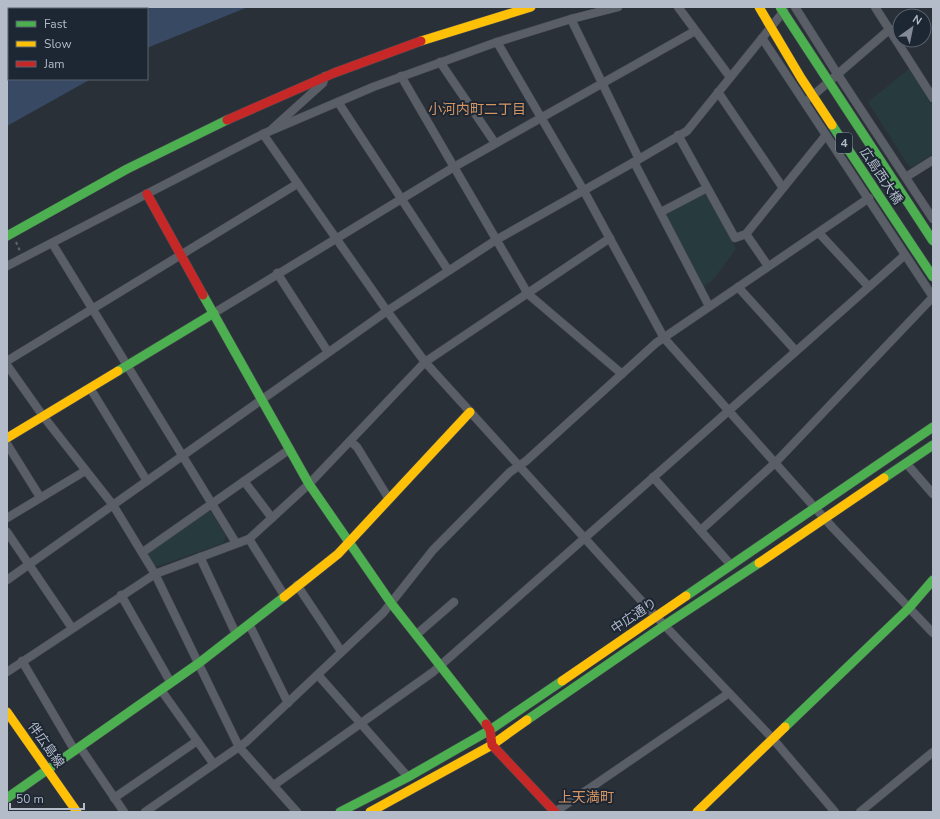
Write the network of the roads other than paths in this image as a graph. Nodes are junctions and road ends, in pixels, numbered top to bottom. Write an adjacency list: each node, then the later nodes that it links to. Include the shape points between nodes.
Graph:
1 (531, 7): 16 (main road, via 491,18)
2 (618, 7): 9 (street)
3 (678, 7): 11 (street)
4 (758, 7): 56 (main road, 広島西大橋 / 4, bridge, via 801,78)
5 (780, 7): 48 (main road, 広島西大橋 / 4, bridge)
6 (787, 7): 12 (street)
7 (796, 7): 15 (street)
8 (875, 7): 10 (street)
9 (571, 19): 13 (street); 19 (street)
10 (890, 29): 15 (street); 21 (street)
11 (695, 31): 18 (street); 19 (street)
12 (762, 38): 18 (street); 23 (street)
13 (497, 42): 14 (street); 24 (street)
14 (440, 62): 17 (street); 28 (street)
15 (838, 75): 23 (street); 32 (street)
16 (325, 76): 25 (street, via 323,83); 44 (main road, via 144,161)
17 (402, 76): 22 (street); 31 (street)
18 (730, 77): 20 (street)
19 (602, 83): 24 (street); 30 (street)
20 (718, 92): 26 (street, via 687,130); 35 (street)
21 (933, 98)
22 (338, 102): 25 (street); 38 (street)
23 (804, 103): 27 (street)
24 (541, 117): 28 (street); 36 (street)
25 (267, 132): 33 (street); 37 (street)
26 (678, 135): 30 (street); 34 (street)
27 (826, 135): 35 (street); 39 (street)
28 (495, 144): 31 (street)
29 (933, 160): 32 (street)
30 (637, 161): 36 (street); 40 (street)
31 (454, 167): 38 (street); 47 (street)
32 (906, 177): 41 (street)
33 (297, 184): 45 (street); 51 (street)
34 (707, 188): 40 (street); 43 (street, via 735,238)
35 (783, 188): 43 (street)
36 (584, 191): 46 (street); 47 (street)
37 (147, 194): 49 (street); 51 (main road)
38 (402, 198): 45 (street); 54 (street)
39 (869, 198): 42 (street); 50 (street)
40 (661, 212): 61 (street)
41 (933, 219)
42 (819, 233): 53 (street); 57 (street)
43 (746, 234): 53 (street)
44 (10, 237)
45 (336, 238): 55 (street); 63 (street)
46 (610, 238): 59 (street); 65 (street)
47 (496, 240): 54 (street); 59 (street)
48 (933, 241)
49 (52, 243): 52 (street); 62 (street)
50 (905, 255): 57 (street); 60 (street)
51 (182, 256): 62 (street); 64 (main road)
52 (7, 266)
53 (768, 266): 58 (street)
54 (448, 270): 63 (street)
55 (277, 273): 64 (street); 67 (street)
56 (933, 277)
57 (868, 286): 66 (street)
58 (738, 287): 61 (street); 66 (street)
59 (528, 294): 69 (street); 72 (street)
60 (933, 296): 85 (street)
61 (710, 306): 65 (street)
62 (92, 309): 68 (street); 71 (street)
63 (387, 311): 67 (street); 69 (street)
64 (214, 313): 71 (main road); 74 (main road)
65 (664, 338): 72 (street); 75 (street)
66 (795, 350): 75 (street)
67 (328, 352): 74 (street)
68 (7, 361)
69 (425, 362): 76 (street); 80 (street)
70 (7, 365): 77 (street)
71 (127, 365): 73 (main road); 84 (street)
72 (622, 374): 87 (street)
73 (90, 388): 77 (main road); 91 (street)
74 (262, 400): 83 (main road); 84 (street)
75 (729, 410): 85 (street); 89 (street)
76 (470, 412): 87 (street); 95 (main road)
77 (43, 416): 79 (main road); 88 (street)
78 (933, 427): 98 (main road, 中広通り)
79 (7, 438)
80 (350, 441): 92 (street); 95 (street, via 357,447)
81 (7, 444): 94 (street)
82 (933, 445): 86 (main road)
83 (290, 449): 90 (street); 92 (main road)
84 (183, 456): 91 (street); 96 (street)
85 (775, 463): 98 (street); 102 (street)
86 (906, 463): 93 (street); 101 (main road)
87 (518, 466): 104 (street); 119 (street, via 432,550)
88 (85, 471): 94 (street); 97 (street)
89 (653, 477): 102 (street); 104 (street)
90 (244, 480): 96 (street); 100 (street)
91 (147, 481): 97 (street)
92 (309, 484): 100 (street); 106 (main road)
93 (933, 494)
94 (40, 497): 99 (street)
95 (389, 499): 106 (main road)
96 (212, 504): 107 (street); 108 (street)
97 (113, 505): 108 (street); 111 (street)
98 (815, 508): 101 (street); 110 (main road, 中広通り)
99 (7, 518)
100 (272, 518): 105 (street)
101 (824, 518): 120 (street); 123 (main road)
102 (701, 530): 110 (street)
103 (7, 532): 111 (street)
104 (584, 538): 121 (street); 131 (street)
105 (249, 539): 107 (street); 116 (street)
106 (350, 542): 115 (main road); 119 (main road)
107 (236, 543): 109 (street)
108 (143, 552): 112 (street)
109 (200, 557): 112 (street); 126 (street)
110 (731, 564): 121 (main road, 中広通り)
111 (30, 565): 113 (street); 124 (street)
112 (155, 574): 117 (street); 130 (street)
113 (7, 580)
114 (933, 580): 120 (main road)
115 (297, 585): 116 (main road); 128 (street)
116 (284, 595): 122 (main road)
117 (121, 596): 124 (street); 134 (street)
118 (454, 602): 127 (street)
119 (391, 603): 127 (main road); 128 (street)
120 (908, 609): 125 (street); 141 (main road)
121 (656, 617): 123 (street); 140 (main road, 中広通り)
122 (249, 624): 126 (main road); 137 (street)
123 (665, 625): 136 (street); 143 (main road)
124 (72, 628): 129 (street)
125 (933, 633)
126 (236, 634): 130 (main road)
127 (416, 635): 131 (main road)
128 (341, 651): 133 (street)
129 (22, 661): 132 (street); 145 (street)
130 (200, 663): 134 (main road); 144 (street)
131 (440, 666): 139 (street); 140 (main road)
132 (7, 672)
133 (318, 675): 137 (street); 139 (street)
134 (171, 683): 135 (main road)
135 (161, 690): 142 (street); 145 (main road)
136 (729, 693): 141 (street); 159 (street)
137 (288, 703): 144 (street)
138 (7, 712): 148 (main road, 伴広島線)
139 (361, 722): 149 (street); 150 (street)
140 (490, 730): 143 (main road); 149 (main road, 中広通り)
141 (773, 739): 160 (main road); 161 (street)
142 (197, 740): 147 (street); 152 (street)
143 (492, 746): 158 (main road); 159 (main road)
144 (239, 747): 147 (street); 150 (street)
145 (77, 749): 148 (main road); 152 (street)
146 (933, 752): 162 (street)
147 (213, 763): 155 (street)
148 (48, 770): 151 (main road); 153 (main road, 伴広島線)
149 (408, 777): 157 (main road, 中広通り)
150 (274, 785): 156 (street)
151 (7, 798)
152 (114, 798): 154 (street)
153 (77, 812)
154 (124, 812)
155 (145, 812)
156 (297, 812)
157 (340, 812)
158 (370, 812)
159 (555, 812)
160 (697, 812)
161 (835, 812)
162 (860, 812)

